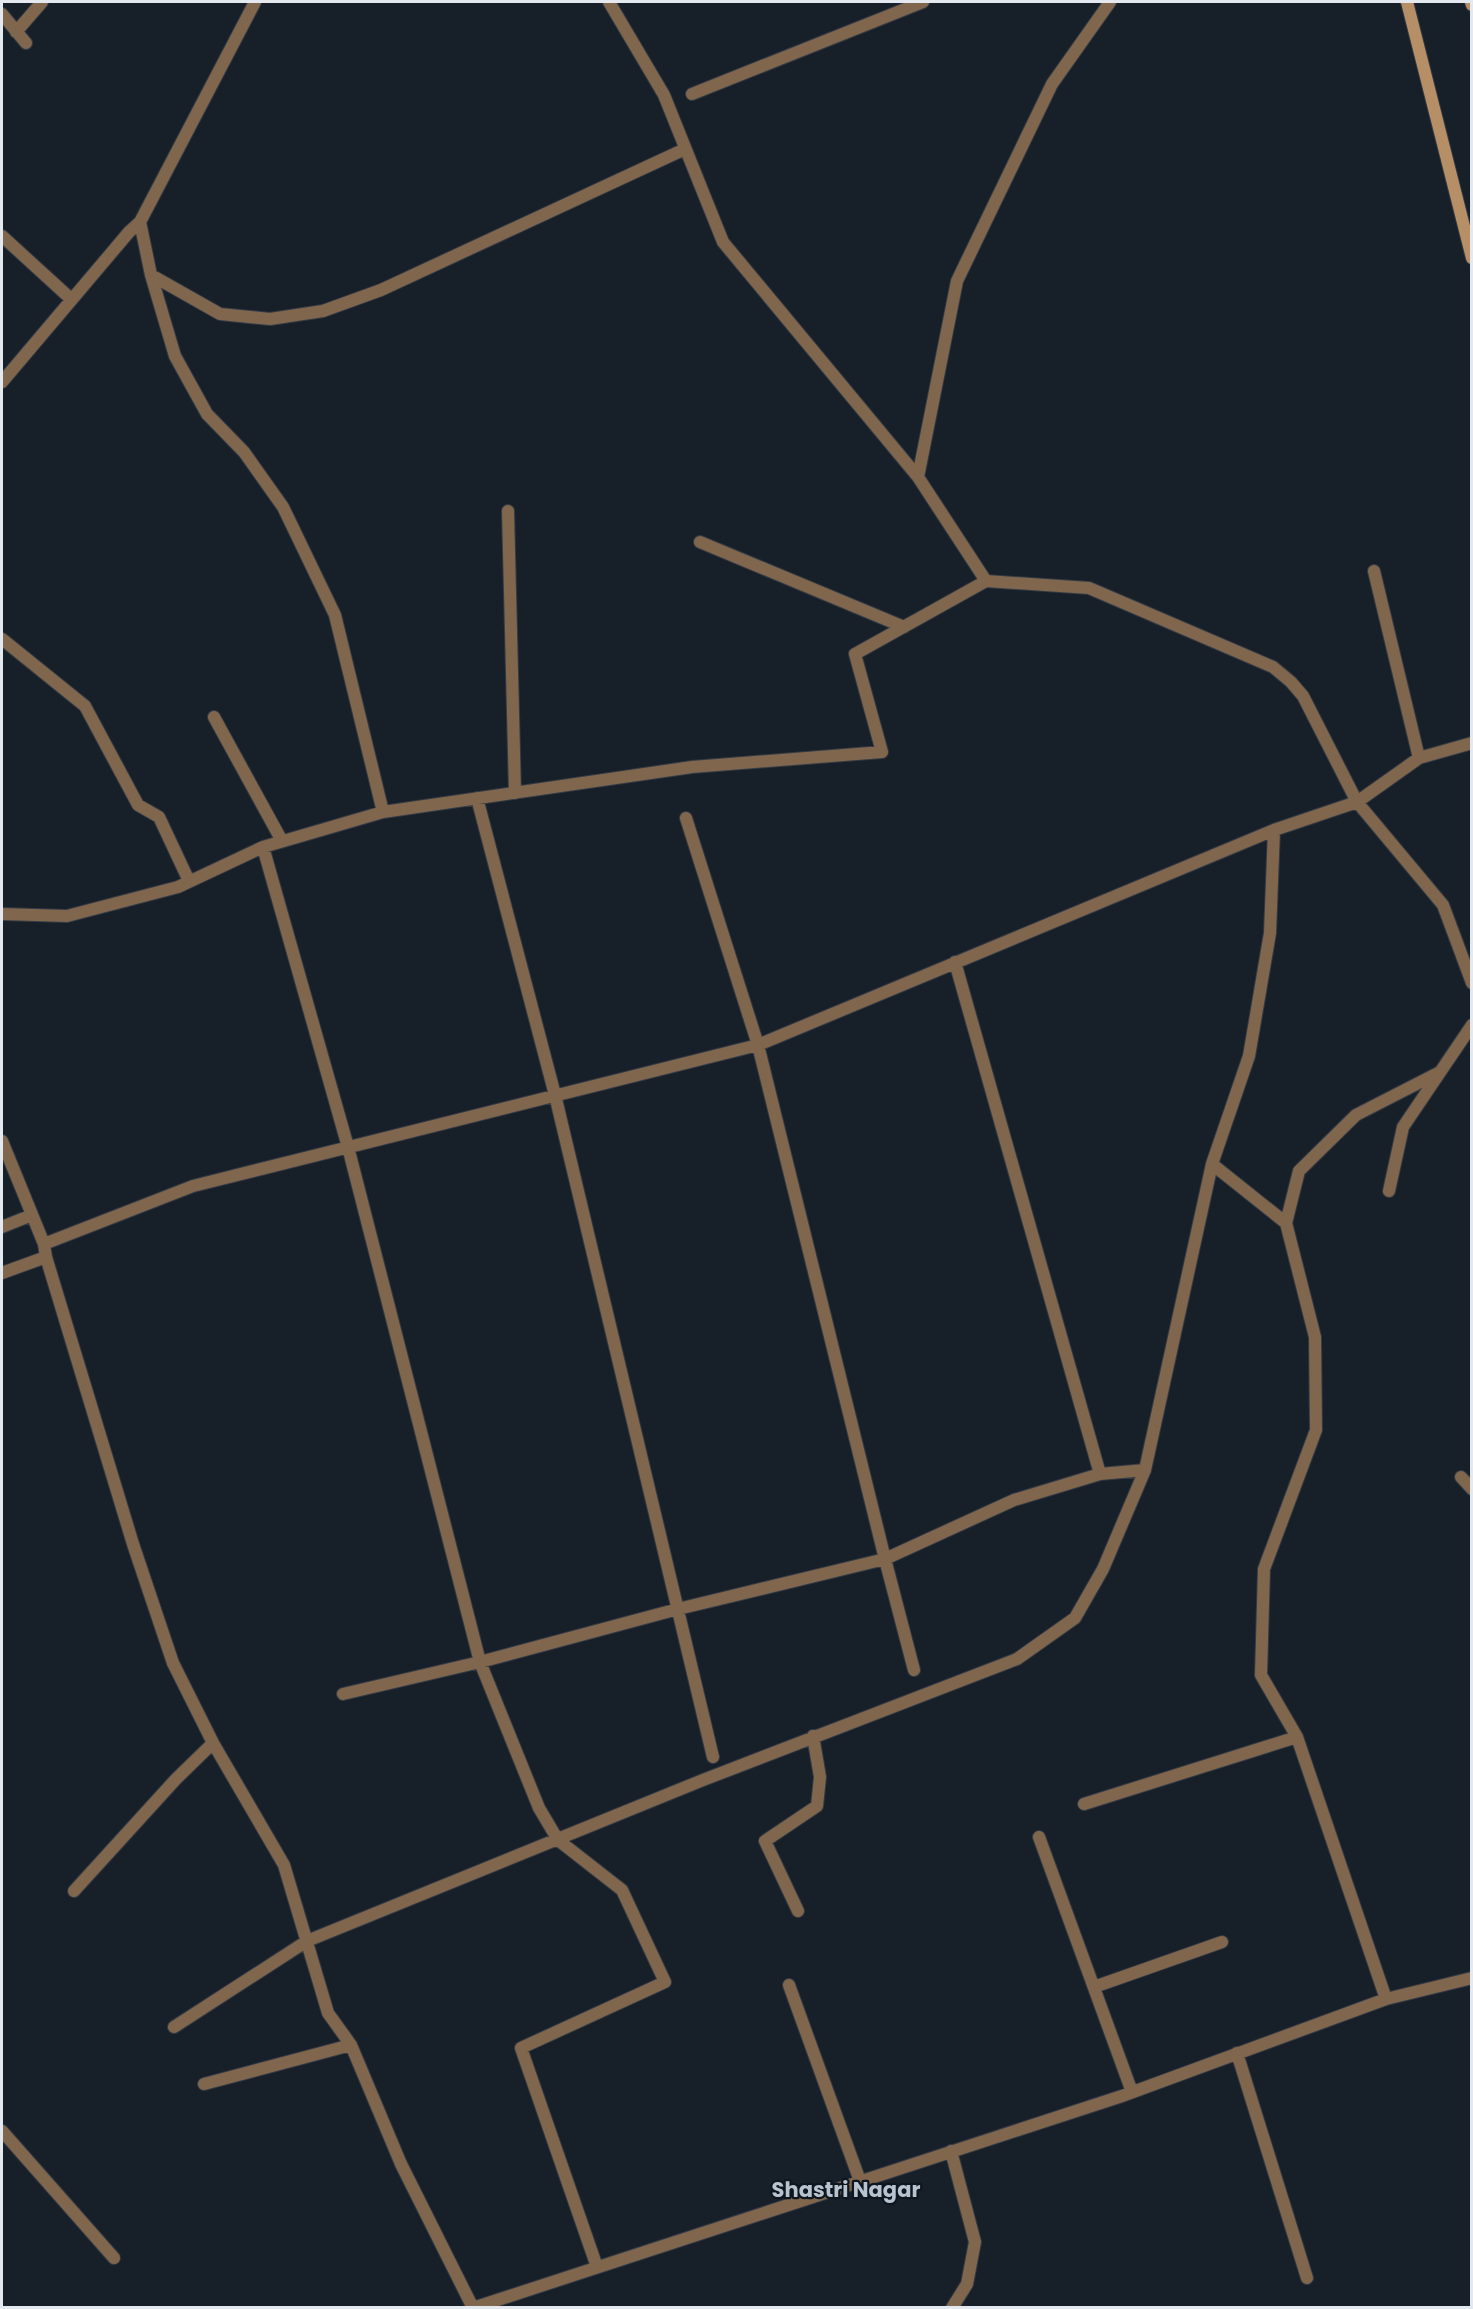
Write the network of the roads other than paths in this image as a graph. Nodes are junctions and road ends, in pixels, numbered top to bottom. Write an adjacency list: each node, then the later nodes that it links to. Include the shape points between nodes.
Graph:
1 (42, 2): 8 (street)
2 (255, 2): 12 (street)
3 (609, 2): 11 (street, via 664,95)
4 (923, 2): 10 (street)
5 (1110, 2): 18 (street, via 1052,84 957,281)
6 (1407, 2): 14 (main road)
7 (2, 14): 8 (street)
8 (16, 32): 9 (street)
9 (26, 43)
10 (692, 94)
11 (685, 149): 15 (street, via 381,290 323,311 270,319 220,314); 18 (street, via 723,242)
12 (140, 222): 15 (street); 16 (street)
13 (2, 236): 16 (street)
14 (1472, 258)
15 (151, 275): 31 (street, via 175,356 207,414 244,452 284,507 334,615)
16 (71, 299): 17 (street)
17 (2, 382)
18 (918, 477): 22 (street)
19 (508, 511): 28 (street)
20 (700, 542): 23 (street)
21 (1374, 571): 27 (street)
22 (986, 582): 23 (street); 30 (street, via 1089,588 1273,667 1303,696)
23 (904, 627): 28 (street, via 855,654 882,752 692,767)
24 (2, 639): 36 (street, via 85,706 138,805 159,817)
25 (214, 717): 34 (street)
26 (1472, 743): 27 (street)
27 (1419, 758): 30 (street)
28 (515, 792): 29 (street)
29 (477, 798): 31 (street); 43 (street)
30 (1357, 802): 33 (street); 39 (street, via 1443,905)
31 (383, 812): 34 (street)
32 (686, 818): 41 (street)
33 (1274, 830): 38 (street); 46 (street, via 1270,933 1249,1056)
34 (282, 841): 35 (street)
35 (263, 847): 36 (street); 45 (street)
36 (189, 882): 37 (street, via 67,916)
37 (2, 914)
38 (955, 962): 41 (street); 55 (street)
39 (1472, 982)
40 (1472, 1025): 42 (street)
41 (758, 1045): 43 (street); 58 (street)
42 (1440, 1072): 47 (street, via 1403,1127); 49 (street, via 1356,1115 1299,1171)
43 (555, 1095): 45 (street); 59 (street)
44 (2, 1141): 48 (street)
45 (348, 1147): 51 (street, via 193,1186); 60 (street)
46 (1212, 1164): 49 (street); 54 (street)
47 (1389, 1191)
48 (32, 1215): 50 (street); 51 (street)
49 (1286, 1222): 64 (street, via 1315,1337 1316,1430 1264,1569 1261,1675)
50 (2, 1227)
51 (44, 1244): 52 (street)
52 (46, 1257): 53 (street); 65 (street, via 170,1652)
53 (2, 1273)
54 (1145, 1470): 55 (street); 63 (street, via 1103,1569 1075,1618 1017,1659)
55 (1100, 1474): 58 (street, via 1014,1500)
56 (1461, 1477): 57 (street)
57 (1472, 1489)
58 (885, 1558): 59 (street); 61 (street)
59 (678, 1609): 60 (street); 66 (street)
60 (480, 1662): 62 (street); 69 (street, via 539,1808)
61 (914, 1670)
62 (343, 1694)
63 (813, 1736): 69 (street); 71 (street, via 820,1777 817,1806 765,1841)
64 (1297, 1737): 67 (street); 77 (street)
65 (213, 1743): 70 (street); 72 (street, via 284,1864)
66 (713, 1757)
67 (1084, 1804)
68 (1040, 1838): 76 (street)
69 (558, 1840): 72 (street); 87 (street, via 622,1890 665,1982 520,2048)
70 (74, 1891)
71 (798, 1911)
72 (307, 1941): 78 (street); 79 (street, via 328,2013)
73 (1222, 1942): 76 (street)
74 (1471, 1978): 77 (street)
75 (789, 1985): 85 (street)
76 (1094, 1987): 82 (street)
77 (1386, 1999): 80 (street)
78 (174, 2027)
79 (351, 2045): 81 (street); 87 (street, via 401,2164 473,2307)
80 (1237, 2053): 82 (street); 88 (street)
81 (204, 2084)
82 (1132, 2092): 84 (street)
83 (2, 2131): 86 (street)
84 (951, 2151): 85 (street); 89 (street, via 975,2242 967,2284)
85 (860, 2181): 87 (street)
86 (114, 2258)
87 (597, 2267)
88 (1307, 2278)
89 (952, 2307)

